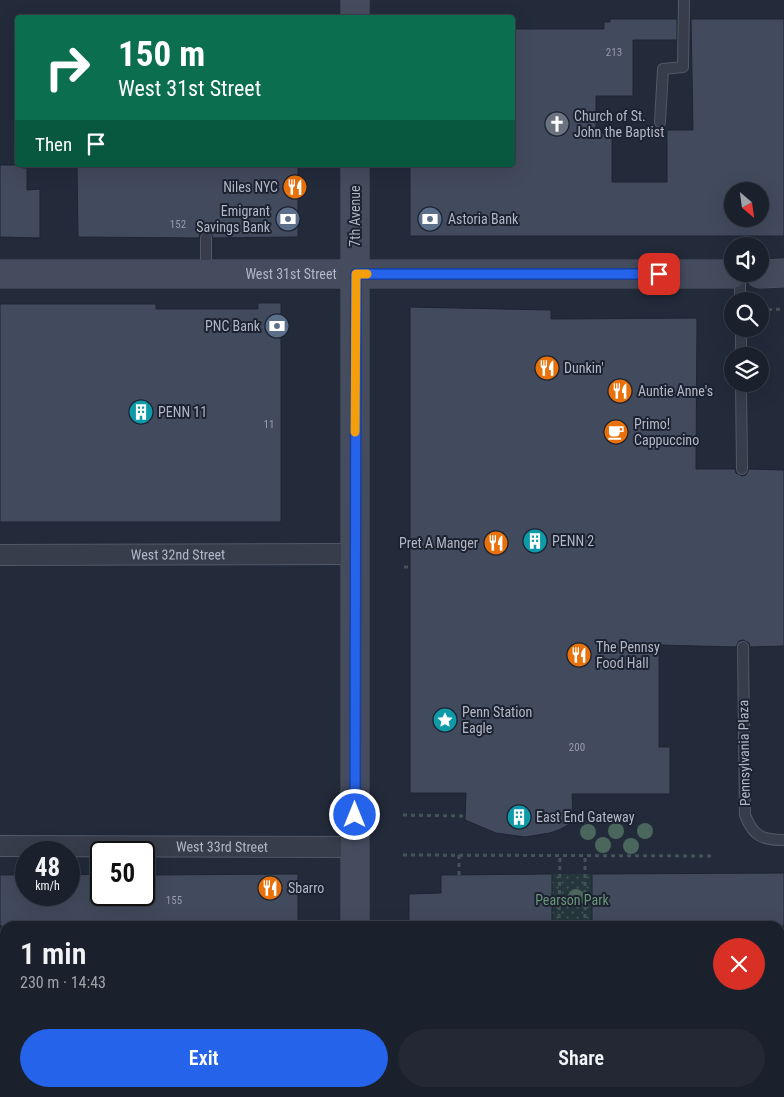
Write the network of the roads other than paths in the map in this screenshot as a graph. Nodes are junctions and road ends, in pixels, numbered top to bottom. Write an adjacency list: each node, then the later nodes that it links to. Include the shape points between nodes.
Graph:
1 (355, 0): 3 (main road)
2 (684, 0): 4 (lane, via 683,67 662,68)
3 (355, 15)
4 (660, 122)
5 (355, 167): 10 (main road, 7th Avenue)
6 (206, 238): 9 (lane)
7 (784, 273): 12 (main road)
8 (0, 274): 9 (main road, West 31st Street)
9 (206, 274): 10 (main road, West 31st Street)
10 (356, 274): 11 (main road, West 31st Street); 15 (main road, 7th Avenue)
11 (724, 274)
12 (769, 274)
13 (741, 392): 14 (lane)
14 (742, 469)
15 (355, 554): 16 (street, West 32nd Street); 20 (main road, 7th Avenue)
16 (0, 555)
17 (743, 647): 18 (lane, Pennsylvania Plaza, via 745,815 754,832 763,838)
18 (780, 840)
19 (0, 846): 20 (street, West 33rd Street)
20 (355, 847): 21 (main road, 7th Avenue)
21 (355, 921)

